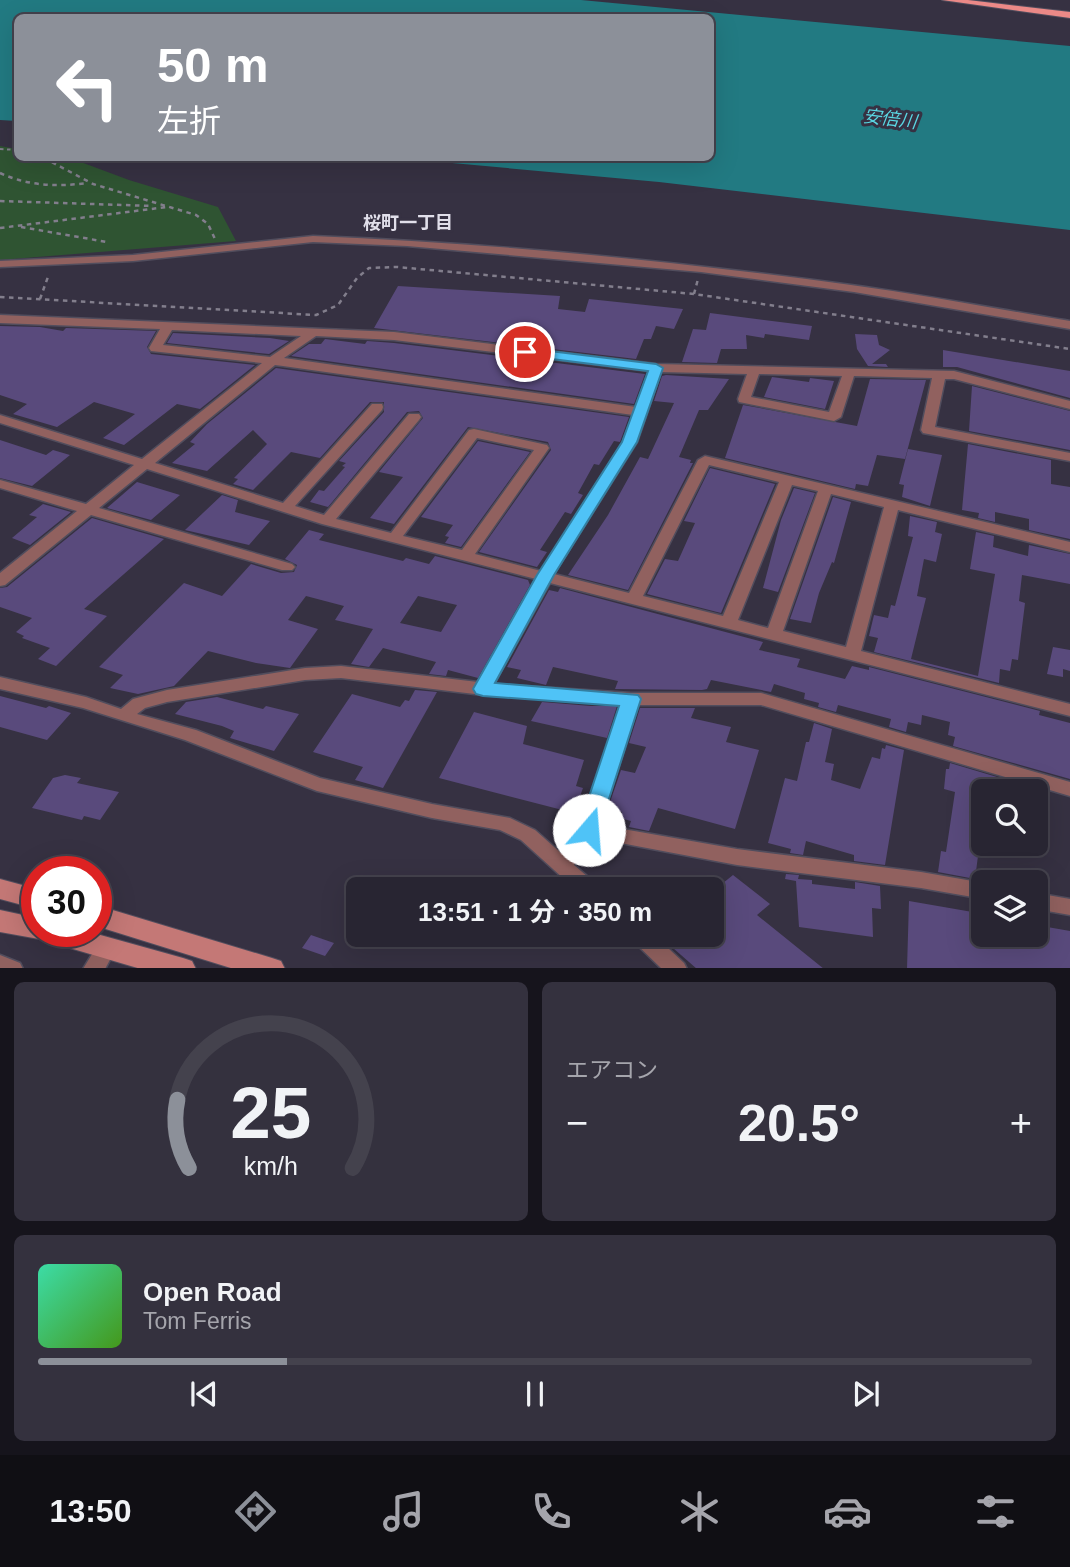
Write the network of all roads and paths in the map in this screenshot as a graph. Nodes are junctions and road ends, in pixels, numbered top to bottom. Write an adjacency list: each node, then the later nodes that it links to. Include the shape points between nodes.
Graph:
1 (946, 0): 2 (main road)
2 (1070, 15)
3 (51, 161): 5 (path)
4 (0, 173): 5 (path, via 48,185)
5 (90, 183): 7 (path)
6 (0, 201): 7 (path)
7 (169, 207): 8 (path); 11 (path, via 204,220)
8 (16, 226): 9 (path); 10 (path)
9 (0, 228)
10 (107, 242)
11 (218, 247): 12 (street); 17 (street, via 313,239 701,269)
12 (53, 262): 13 (street); 15 (path)
13 (0, 264)
14 (0, 298): 15 (path)
15 (40, 299): 20 (path, via 316,314 339,307 370,268 397,267 694,294)
16 (0, 319): 18 (street)
17 (1070, 325)
18 (168, 327): 19 (street); 21 (street, via 156,348)
19 (313, 333): 21 (street); 22 (street, via 394,335)
20 (1070, 349)
21 (272, 360): 28 (street); 32 (street)
22 (656, 368): 23 (street); 28 (street)
23 (754, 370): 24 (street); 24 (street, via 744,399 834,417)
24 (849, 373): 25 (street)
25 (939, 375): 26 (street); 31 (street, via 928,430)
26 (1070, 405)
27 (377, 407): 37 (street)
28 (641, 412): 44 (street, via 630,442)
29 (414, 417): 39 (street)
30 (0, 419): 32 (street)
31 (1070, 457)
32 (145, 464): 37 (street); 38 (street)
33 (787, 480): 35 (street); 46 (street, via 705,460); 47 (street)
34 (0, 484): 38 (street)
35 (826, 489): 36 (street); 48 (street)
36 (892, 505): 41 (street); 49 (street)
37 (286, 508): 39 (street)
38 (88, 511): 43 (street); 45 (street)
39 (327, 521): 40 (street)
40 (395, 537): 42 (street); 42 (street, via 474,433 542,448)
41 (1070, 547)
42 (466, 555): 44 (street)
43 (286, 567)
44 (546, 575): 46 (street); 51 (street)
45 (0, 581)
46 (634, 598): 47 (street)
47 (729, 622): 48 (street)
48 (774, 634): 49 (street)
49 (852, 654): 53 (street)
50 (0, 683): 54 (street)
51 (483, 689): 52 (street); 54 (street, via 341,672 305,674 167,696 139,703)
52 (631, 699): 55 (street, via 761,699); 56 (street)
53 (1070, 710)
54 (123, 716): 57 (street, via 190,735 317,784 503,823 528,835)
55 (1070, 789)
56 (589, 830): 57 (street); 59 (street, via 737,857)
57 (562, 865): 58 (street)
58 (575, 877)
59 (971, 889)
60 (0, 890): 61 (main road)
61 (21, 895)
62 (1048, 903): 63 (street)
63 (1070, 907)
64 (112, 920): 73 (main road)
65 (0, 921): 66 (main road)
66 (21, 926)
67 (107, 947): 71 (street); 72 (main road)
68 (654, 947): 74 (street)
69 (0, 964): 70 (street)
70 (13, 968)
71 (93, 968)
72 (183, 968)
73 (272, 968)
74 (677, 968)

